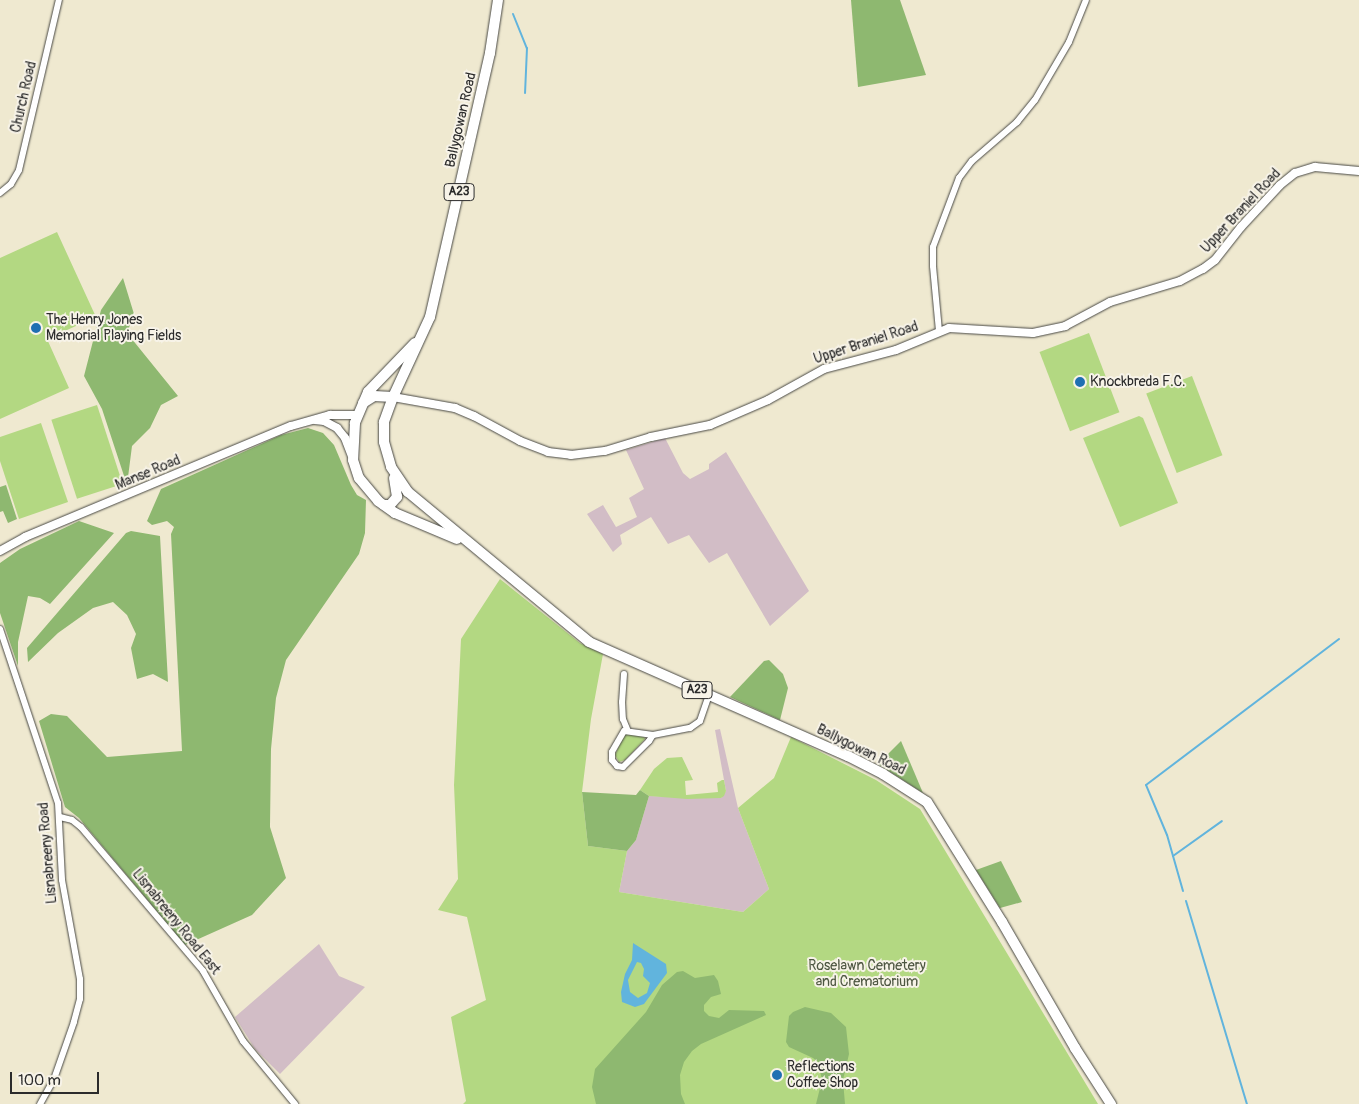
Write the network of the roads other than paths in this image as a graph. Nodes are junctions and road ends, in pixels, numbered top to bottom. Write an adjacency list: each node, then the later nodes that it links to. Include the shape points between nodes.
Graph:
1 (58, 0): 5 (street, Church Road, via 19,170 11,184)
2 (498, 0): 7 (main road, Ballygowan Road / A23, via 490,53 461,182 430,317)
3 (1086, 0): 6 (street, via 1069,42 1035,100 1017,122 972,161 959,178 933,247)
4 (1359, 171): 6 (street, Upper Braniel Road, via 1325,167 1295,173 1248,220 1216,260 1195,274 1110,302 1065,326 1033,333 958,327)
5 (0, 193)
6 (939, 331): 8 (street, Upper Braniel Road, via 896,350 824,369 768,400 710,425 584,455 561,455 534,448 455,408 410,399)
7 (423, 332): 8 (main road, Ballygowan Road / A23); 9 (main road, Ballygowan Road / A23, via 404,356 375,382)
8 (392, 402): 9 (main road, via 374,396); 13 (main road, Ballygowan Road / A23, via 384,422 384,442)
9 (363, 403): 10 (main road, Ballygowan Road / A23)
10 (358, 415): 11 (street, Manse Road, via 330,415); 12 (main road, Ballygowan Road / A23, via 353,435)
11 (306, 420): 12 (street, via 324,421 337,428); 16 (street, Manse Road, via 26,537)
12 (354, 460): 14 (main road, Ballygowan Road / A23, via 364,485)
13 (391, 467): 14 (main road, A23, via 397,497 390,505); 15 (main road, Ballygowan Road / A23, via 408,492)
14 (384, 505): 15 (main road, Ballygowan Road / A23)
15 (477, 550): 19 (main road, Ballygowan Road / A23, via 589,642)
16 (0, 551)
17 (0, 629): 22 (street, Lisnabreeny Road, via 53,784)
18 (624, 674): 20 (street, via 622,702)
19 (709, 695): 21 (street, via 700,721 690,728); 25 (main road, Ballygowan Road / A23, via 848,756 927,802)
20 (627, 730): 21 (street); 21 (street, via 612,752 612,760 617,766 623,767)
21 (653, 735)
22 (60, 817): 23 (street, Lisnabreeny Road, via 61,872 80,994 59,1064); 24 (street, Lisnabreeny Road East, via 81,827 203,971 243,1041)
23 (40, 1104)
24 (295, 1104)
25 (1111, 1104)

